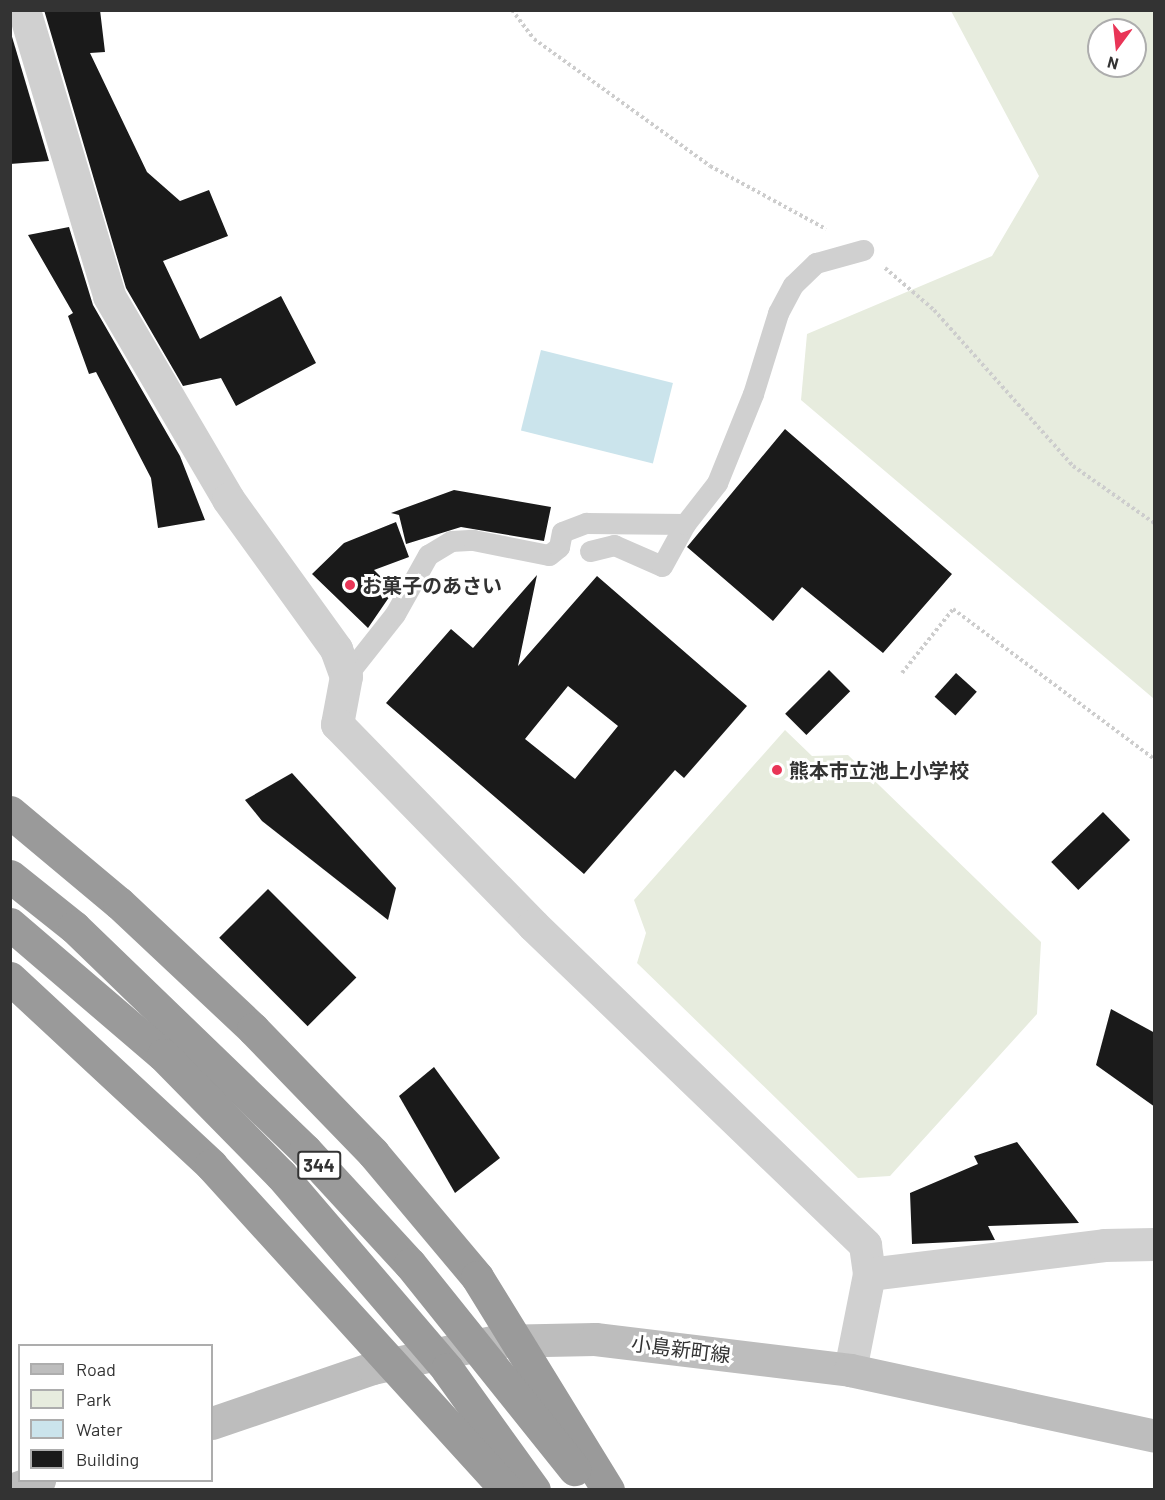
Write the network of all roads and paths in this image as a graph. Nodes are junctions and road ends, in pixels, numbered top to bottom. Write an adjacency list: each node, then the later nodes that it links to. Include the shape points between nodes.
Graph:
1 (24, 10): 8 (street, via 109,296 228,500 336,649)
2 (512, 10): 3 (path, via 534,39 710,166)
3 (864, 250): 4 (path, via 934,310 1073,466); 5 (lane, via 816,263 793,285 778,313 753,394 717,483)
4 (1155, 523)
5 (685, 524): 6 (lane, via 662,566 614,545); 8 (lane, via 586,523 562,532 560,547 549,555 473,540 452,541 428,555 395,614)
6 (590, 551)
7 (902, 673): 9 (path, via 953,609)
8 (346, 676): 15 (street, via 337,724 361,752 865,1245)
9 (1155, 759)
10 (10, 812): 24 (highway, via 119,903 253,1029 373,1153 477,1277)
11 (10, 876): 23 (highway, 344, via 74,927 305,1150 410,1264)
12 (10, 924): 22 (highway, 344, via 163,1055 282,1176 447,1369)
13 (10, 978): 21 (highway, via 211,1165)
14 (1155, 1244): 15 (street, via 1104,1245)
15 (868, 1274): 16 (street)
16 (850, 1370): 17 (main road, 小島新町線, via 595,1339 496,1341 373,1368); 18 (main road, 小島新町線)
17 (213, 1423)
18 (1155, 1436)
19 (33, 1482): 20 (main road)
20 (11, 1490)
21 (507, 1490)
22 (534, 1490)
23 (591, 1490)
24 (608, 1490)

